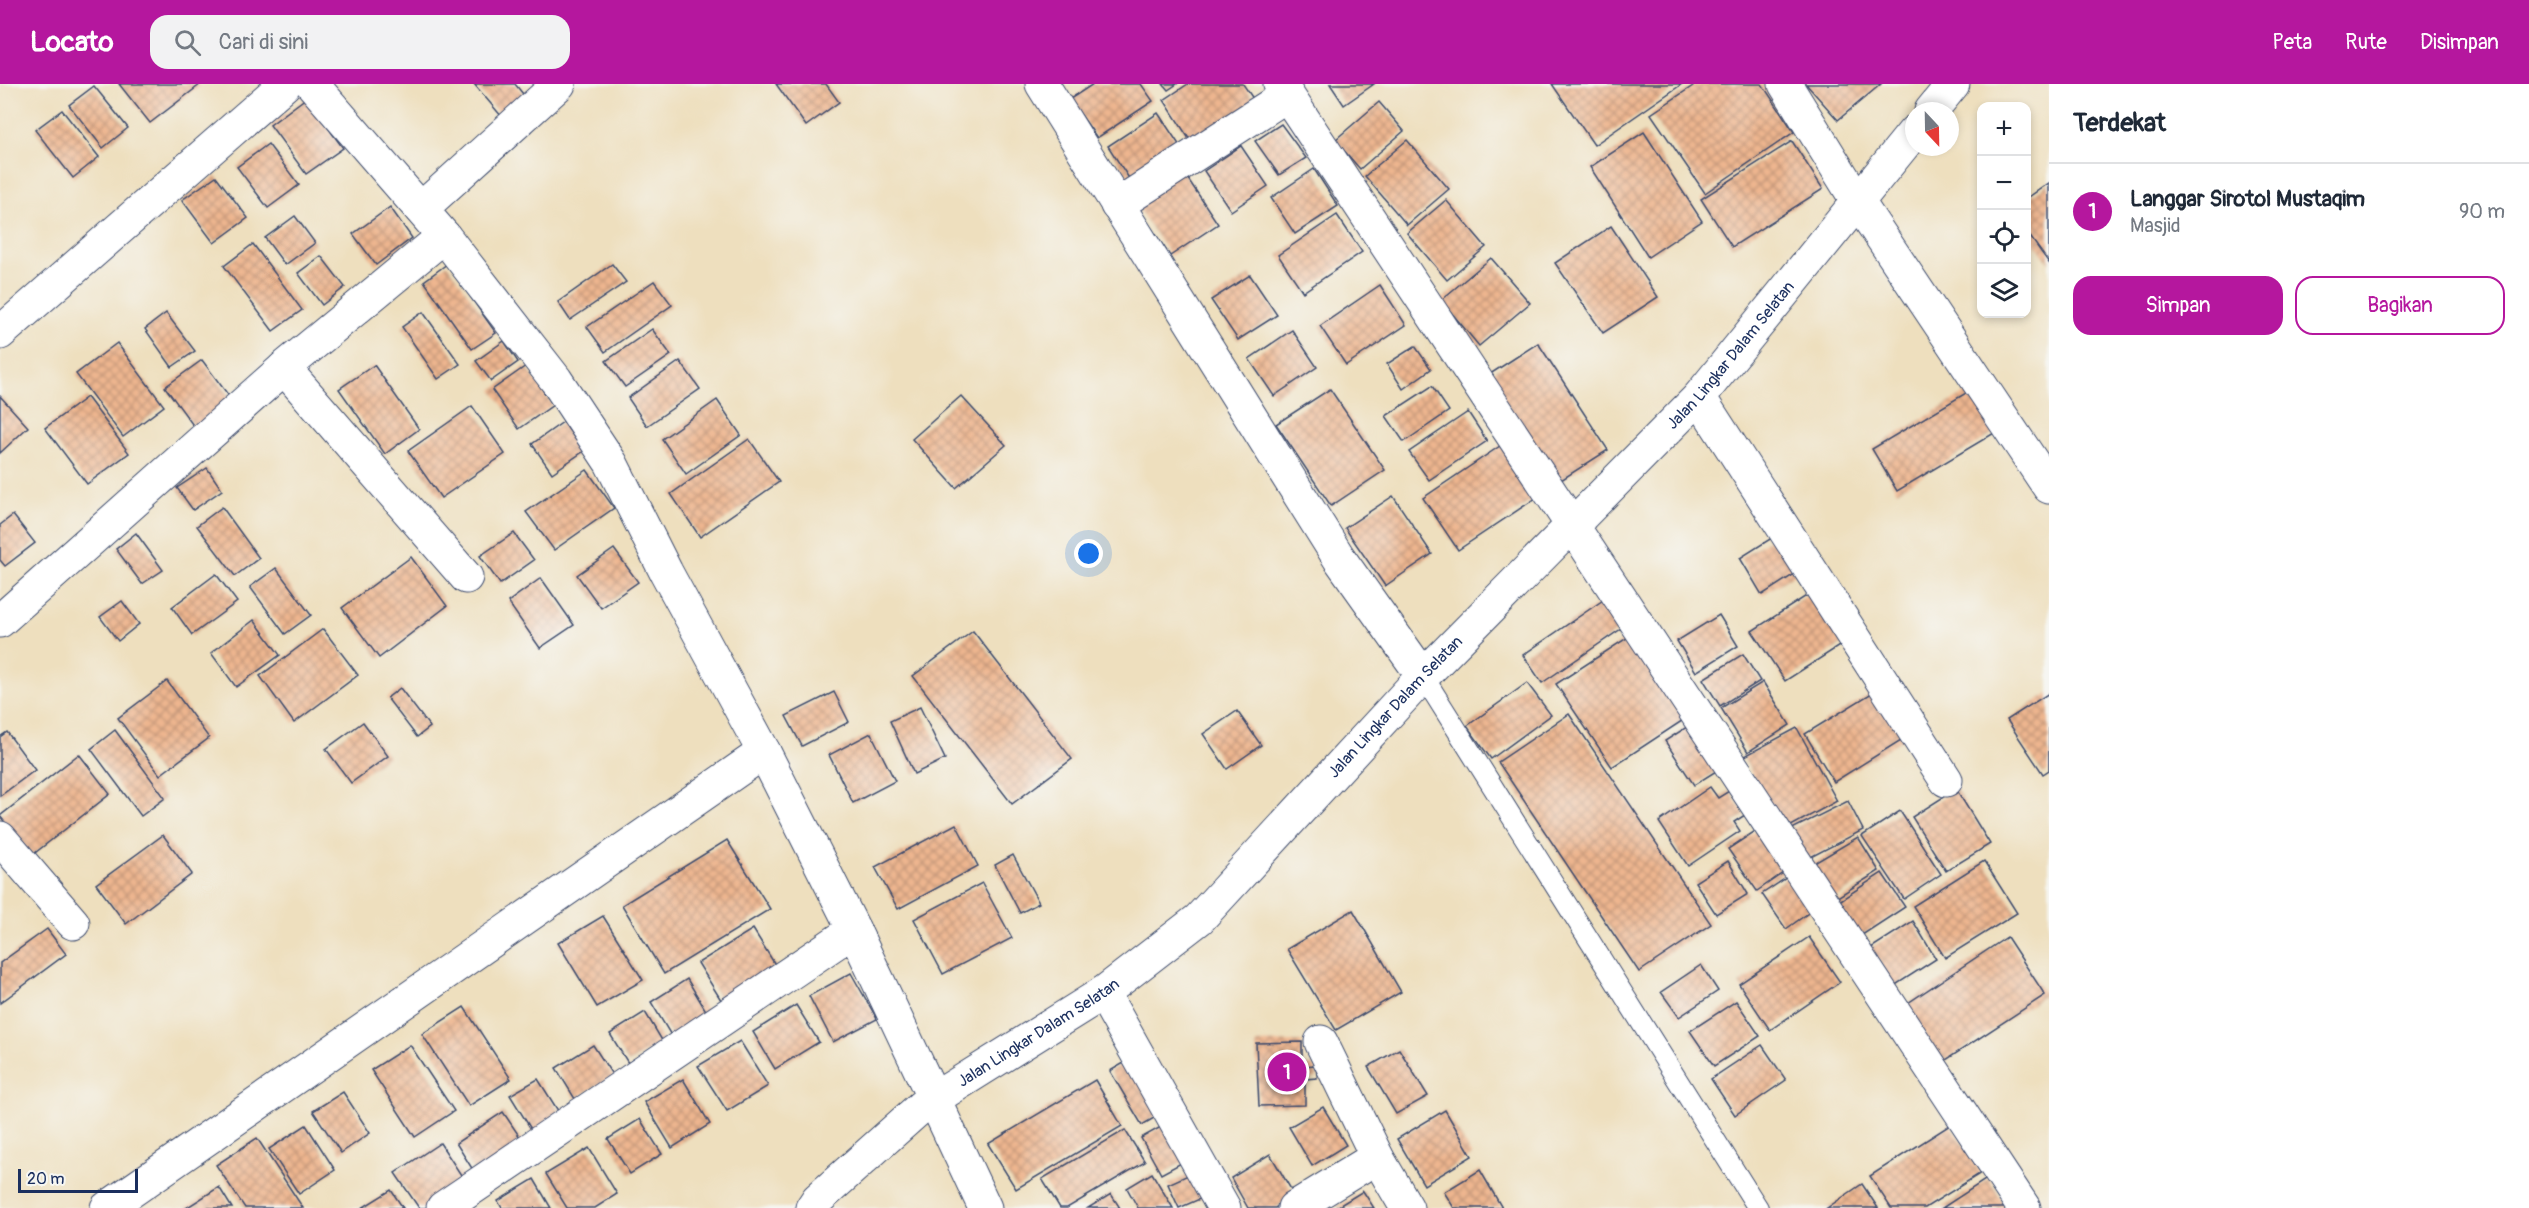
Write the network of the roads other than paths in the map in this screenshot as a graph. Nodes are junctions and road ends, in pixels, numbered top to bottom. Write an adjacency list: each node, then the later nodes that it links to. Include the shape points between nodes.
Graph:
1 (285, 84): 14 (street)
2 (312, 84): 12 (street)
3 (559, 84): 12 (street)
4 (1042, 84): 11 (street)
5 (1785, 84): 10 (street)
6 (1953, 84): 8 (street)
7 (1284, 89): 11 (street); 18 (street)
8 (1938, 102)
9 (1905, 143): 10 (street, Jalan Lingkar Dalam Selatan)
10 (1858, 201): 16 (street, Jalan Lingkar Dalam Selatan); 17 (street)
11 (1117, 205): 21 (street, via 1339,558)
12 (421, 209): 13 (street)
13 (444, 236): 15 (street); 22 (street, via 556,380 611,463)
14 (0, 333)
15 (284, 368): 19 (street); 20 (street)
16 (1700, 398): 18 (street, Jalan Lingkar Dalam Selatan); 23 (street)
17 (2049, 487)
18 (1571, 527): 21 (street, Jalan Lingkar Dalam Selatan); 39 (street)
19 (466, 577)
20 (0, 621)
21 (1423, 676): 27 (street, Jalan Lingkar Dalam Selatan, via 1199,919); 38 (lane)
22 (764, 752): 26 (street); 31 (street)
23 (1946, 780)
24 (0, 838): 25 (street)
25 (73, 923)
26 (854, 930): 29 (street); 32 (street)
27 (1103, 993): 29 (street, Jalan Lingkar Dalam Selatan); 35 (street)
28 (1320, 1042): 30 (street)
29 (934, 1099): 33 (street, Jalan Lingkar Dalam Selatan, via 818,1198); 34 (street)
30 (1377, 1156): 36 (street); 37 (street)
31 (107, 1208)
32 (442, 1208)
33 (812, 1208)
34 (985, 1208)
35 (1224, 1208)
36 (1294, 1208)
37 (1407, 1208)
38 (1758, 1208)
39 (2024, 1208)

